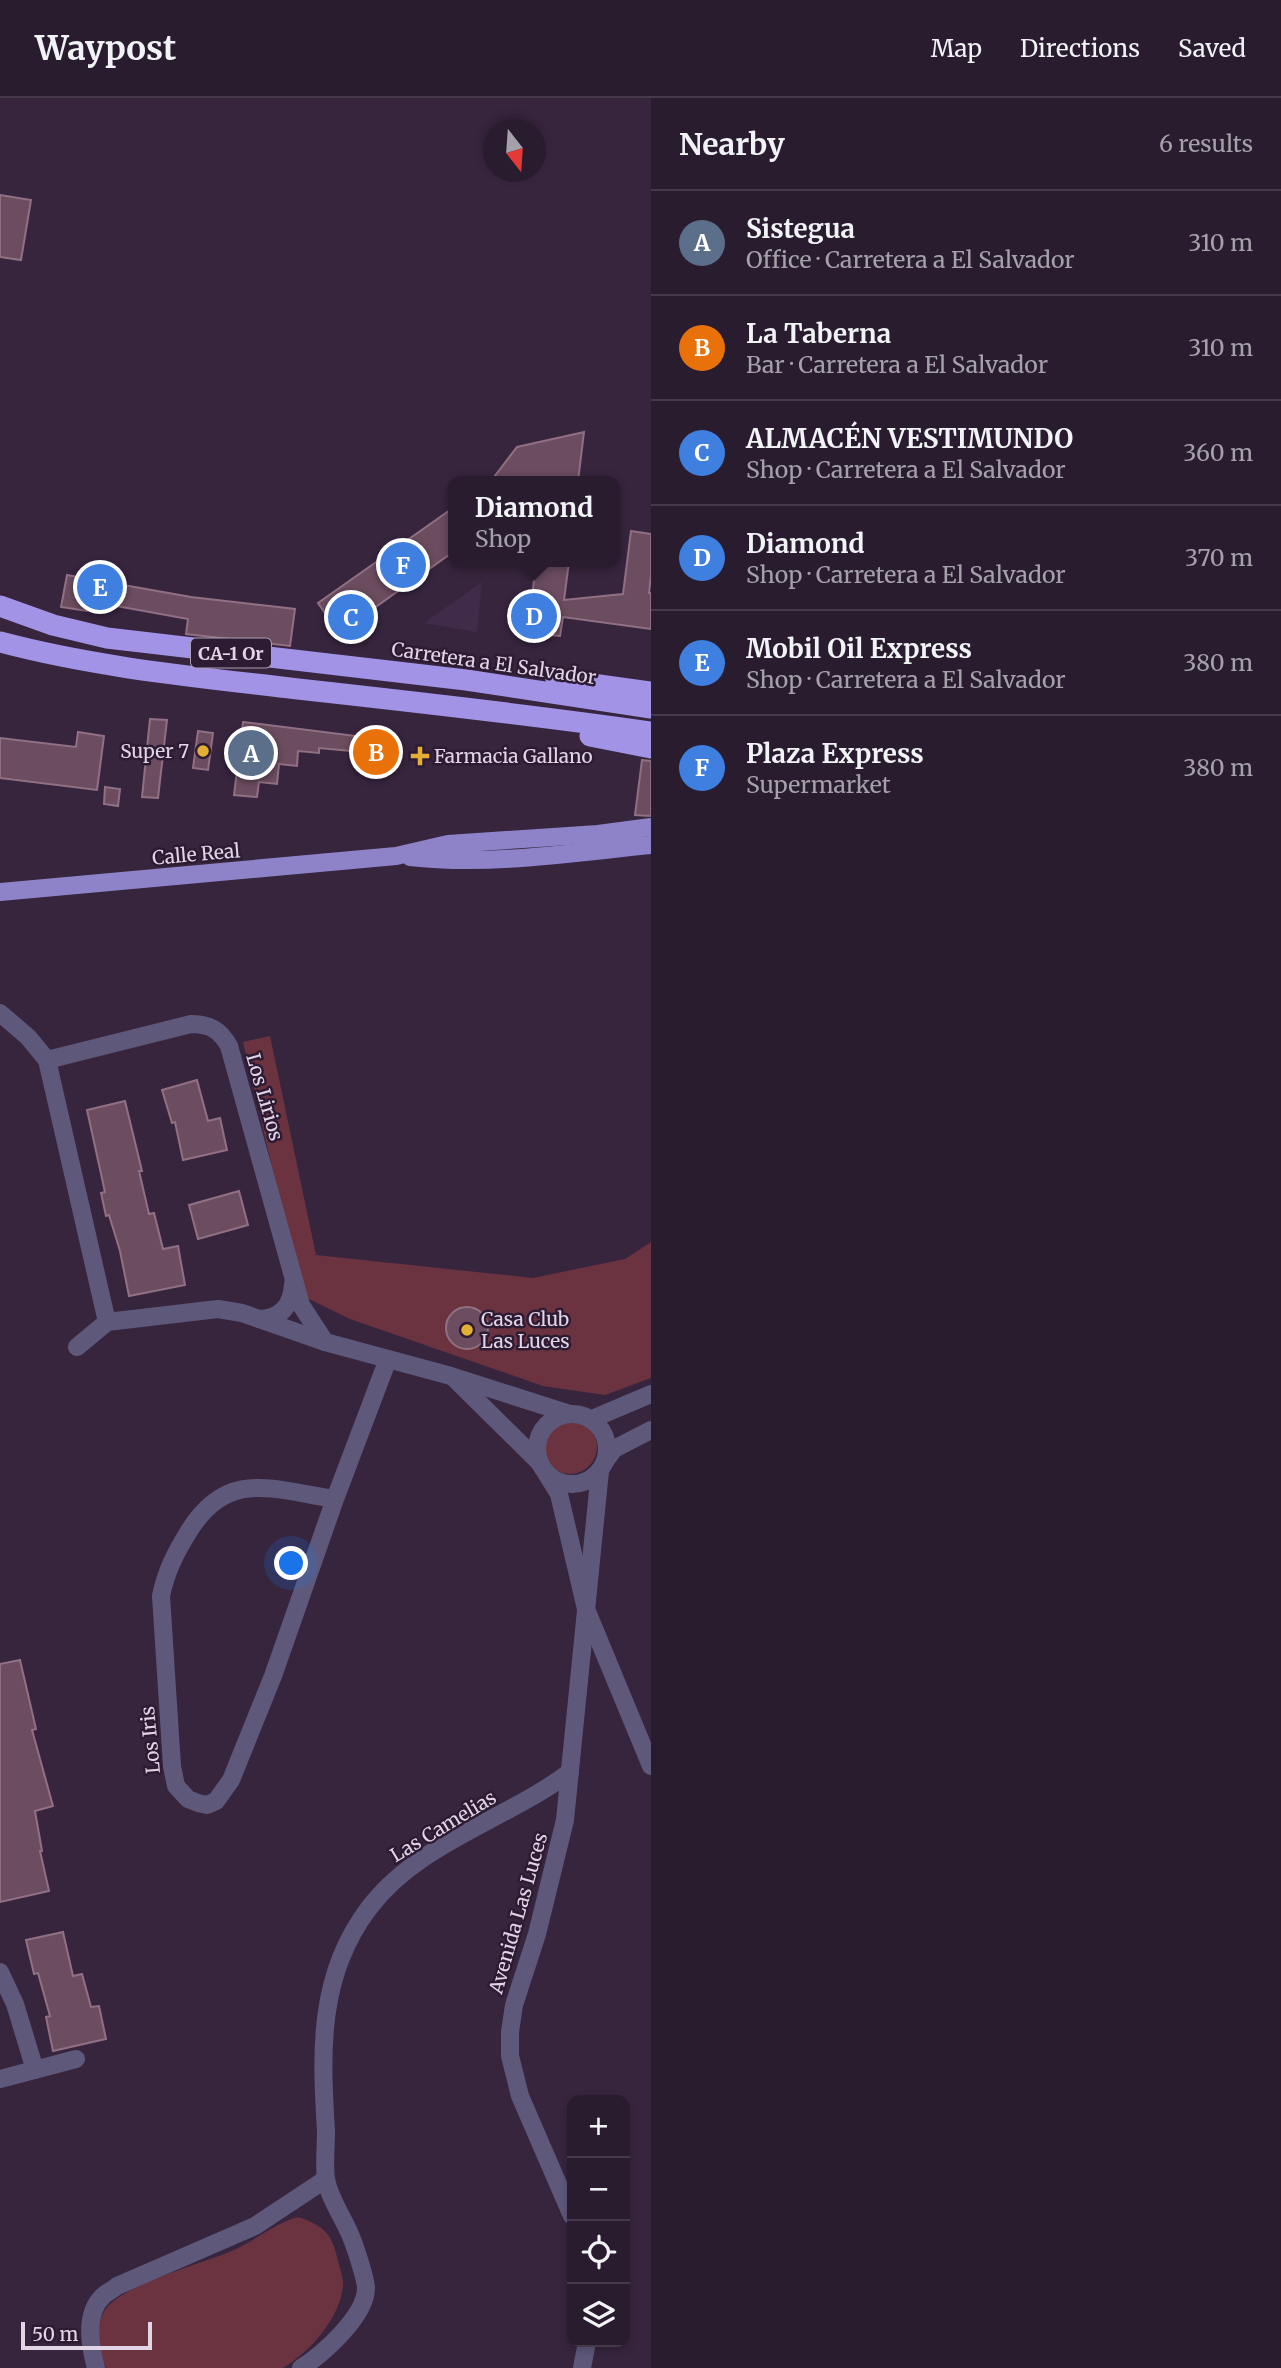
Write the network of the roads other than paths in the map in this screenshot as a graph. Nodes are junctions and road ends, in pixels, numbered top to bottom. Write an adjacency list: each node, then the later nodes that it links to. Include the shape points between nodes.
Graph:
1 (0, 606): 3 (highway, Carretera a El Salvador / CA-1 Or, via 107,638)
2 (0, 642): 6 (highway, CA-1 Or, via 136,670)
3 (478, 682): 4 (highway, via 522,675); 5 (highway, Carretera a El Salvador / CA-1 Or)
4 (651, 692)
5 (651, 708)
6 (497, 710): 7 (highway, CA-1 Or); 8 (highway)
7 (651, 732)
8 (651, 748)
9 (651, 827): 12 (main road, Calle Real, via 448,844)
10 (651, 838): 12 (main road)
11 (651, 845): 12 (main road, Calle Real, via 448,862)
12 (396, 856): 13 (main road, Calle Real)
13 (0, 892)
14 (0, 1013): 15 (street)
15 (47, 1060): 16 (street, Los Lirios, via 191,1024 214,1028 229,1046); 18 (street)
16 (293, 1278): 17 (street, via 285,1309 272,1318); 19 (street, Los Lirios, via 301,1305)
17 (259, 1319): 18 (street, via 218,1309); 19 (street)
18 (107, 1322): 20 (street)
19 (325, 1342): 21 (street)
20 (77, 1347)
21 (387, 1359): 22 (street); 29 (street, Los Iris)
22 (451, 1376): 24 (street); 28 (street)
23 (651, 1394): 25 (street)
24 (570, 1413): 25 (street); 28 (street, via 549,1422 542,1431 537,1452)
25 (592, 1419): 27 (street, via 606,1437)
26 (651, 1430): 27 (street, via 614,1449)
27 (603, 1465): 28 (street, via 591,1479 568,1484); 30 (street, Avenida Las Luces)
28 (543, 1468): 30 (street, Avenida Las Luces, via 559,1494)
29 (335, 1499): 29 (street, Los Iris, via 254,1488 232,1490 199,1515 176,1551 161,1596 172,1766 176,1786 198,1803 216,1801 231,1780)
30 (586, 1609): 31 (street); 32 (street, Avenida Las Luces)
31 (651, 1766)
32 (570, 1772): 37 (street, Las Camelias, via 543,1792 415,1863 369,1908 344,1948 324,2020); 38 (street, Avenida Las Luces, via 554,1869 510,2032 520,2096)
33 (0, 1972): 35 (street)
34 (76, 2059): 35 (street)
35 (35, 2070): 36 (street)
36 (0, 2079)
37 (326, 2179): 40 (street, via 256,2226 102,2296 91,2321); 41 (street, Las Camelias, via 350,2234 366,2288 360,2310 347,2326)
38 (567, 2204)
39 (586, 2347): 42 (street)
40 (96, 2368)
41 (301, 2368)
42 (582, 2368)

